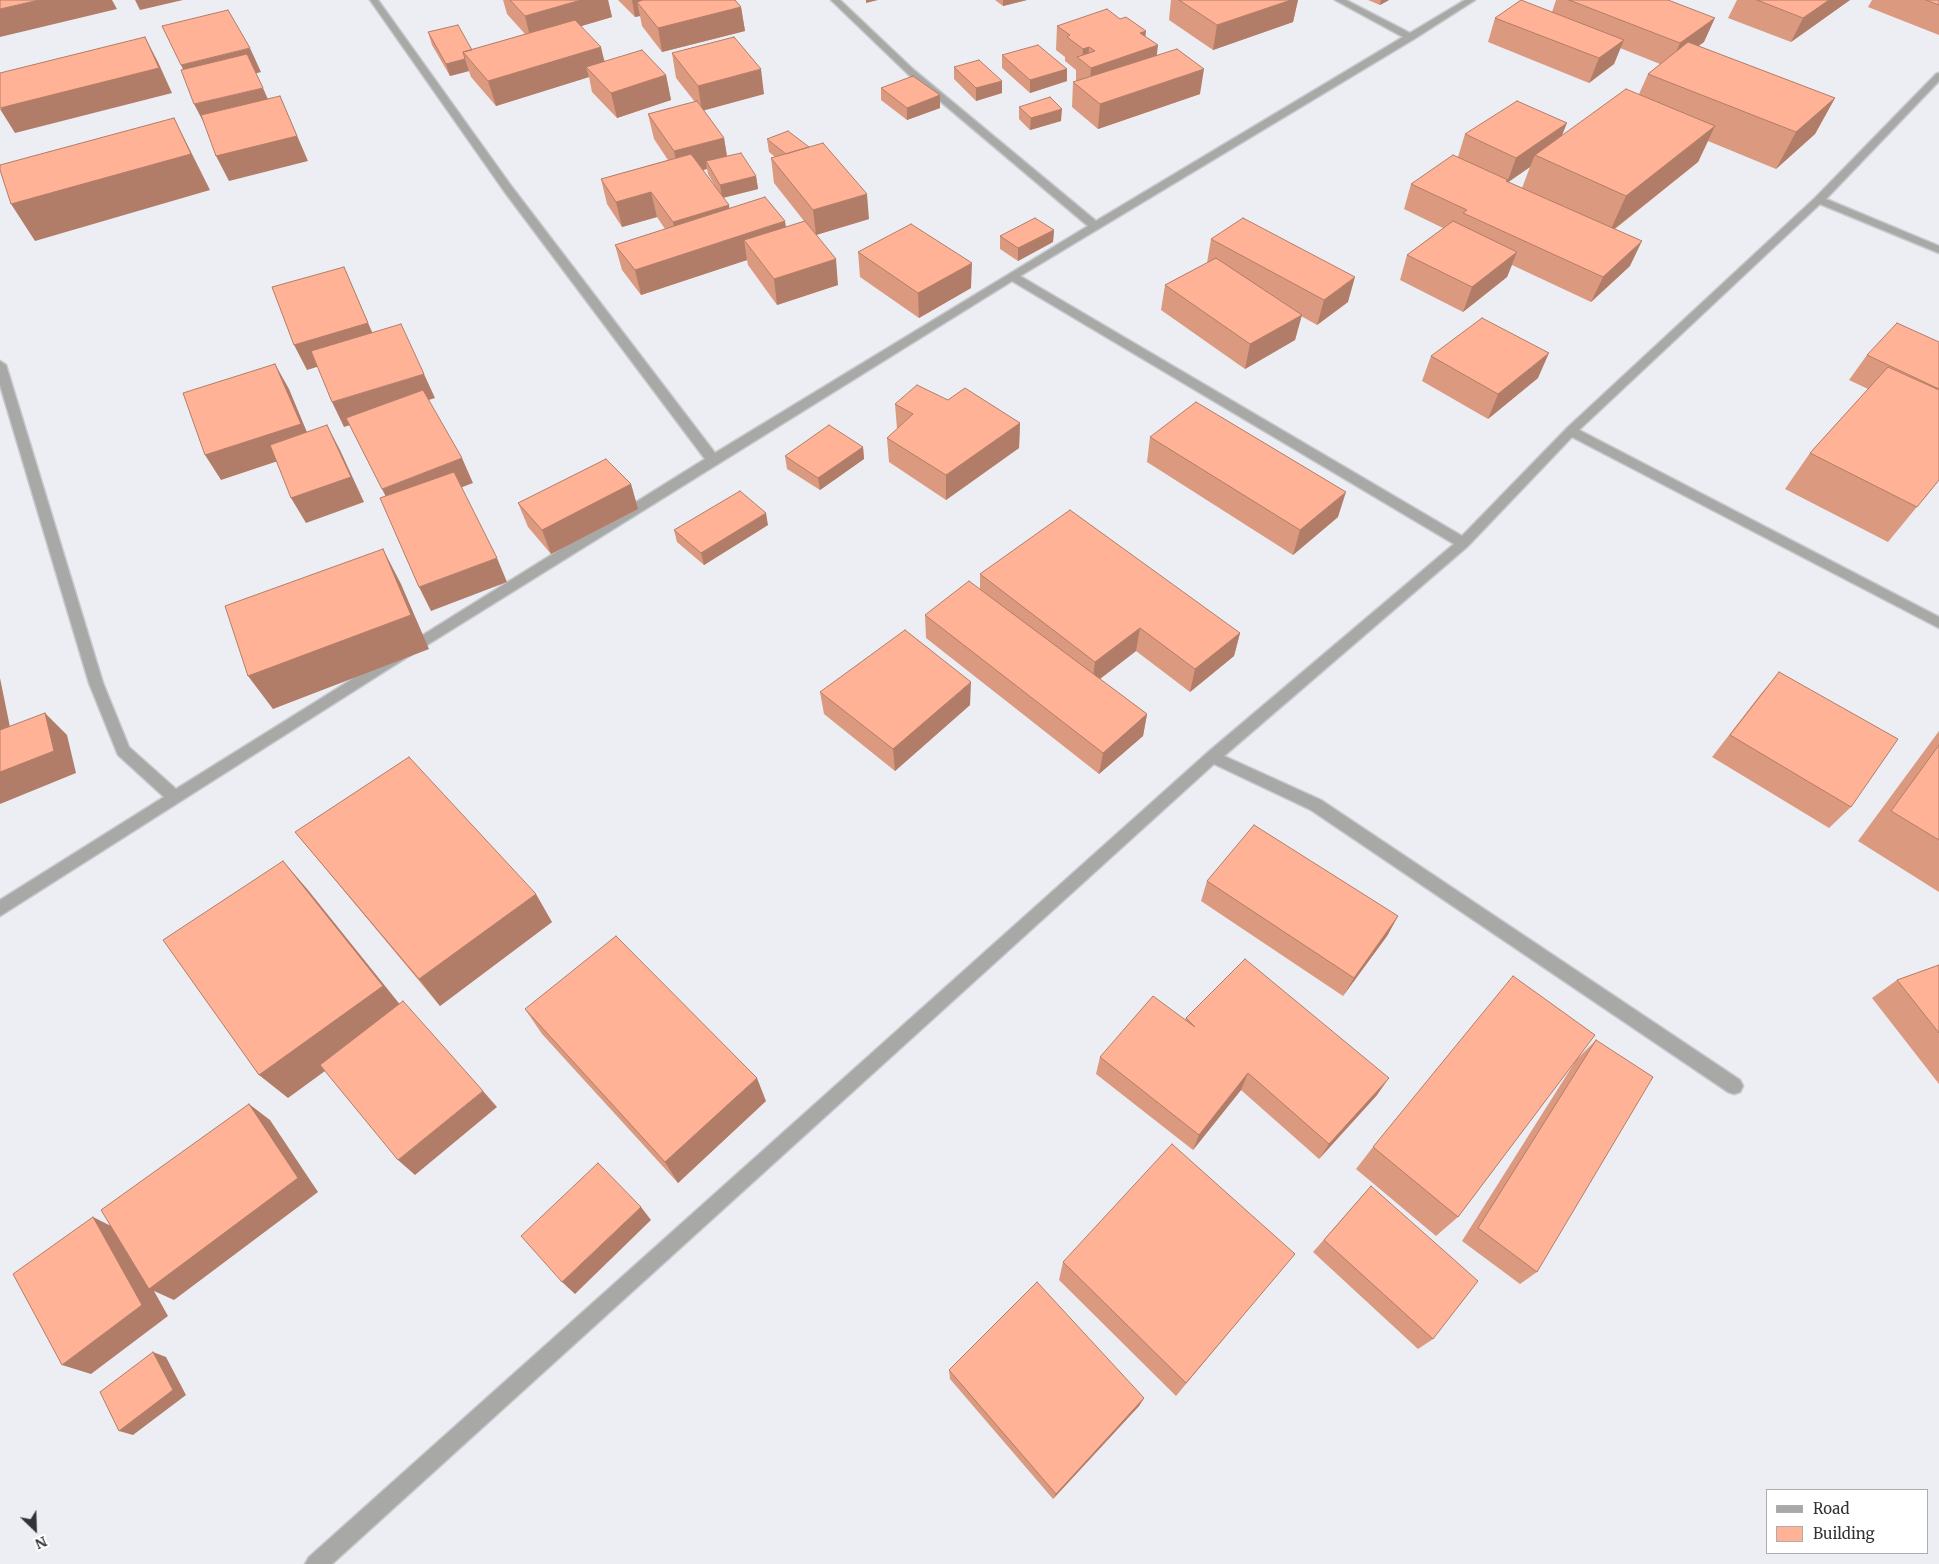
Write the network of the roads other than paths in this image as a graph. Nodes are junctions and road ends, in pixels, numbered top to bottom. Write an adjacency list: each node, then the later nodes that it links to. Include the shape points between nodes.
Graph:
1 (374, 0): 13 (street, via 508,189)
2 (835, 0): 8 (street, via 911,72)
3 (1338, 0): 5 (street)
4 (1471, 0): 5 (street)
5 (1410, 37): 8 (street)
6 (1939, 76): 7 (street)
7 (1819, 200): 9 (street); 12 (street)
8 (1095, 226): 10 (street)
9 (1939, 250)
10 (1012, 276): 13 (street); 14 (street)
11 (0, 365): 17 (street, via 96,683 123,751)
12 (1571, 431): 14 (street); 15 (street)
13 (713, 460): 17 (street)
14 (1463, 543): 16 (street)
15 (1939, 622)
16 (1212, 757): 19 (street, via 1316,805); 20 (street)
17 (175, 798): 18 (street)
18 (0, 910)
19 (1734, 1086)
20 (316, 1564)

